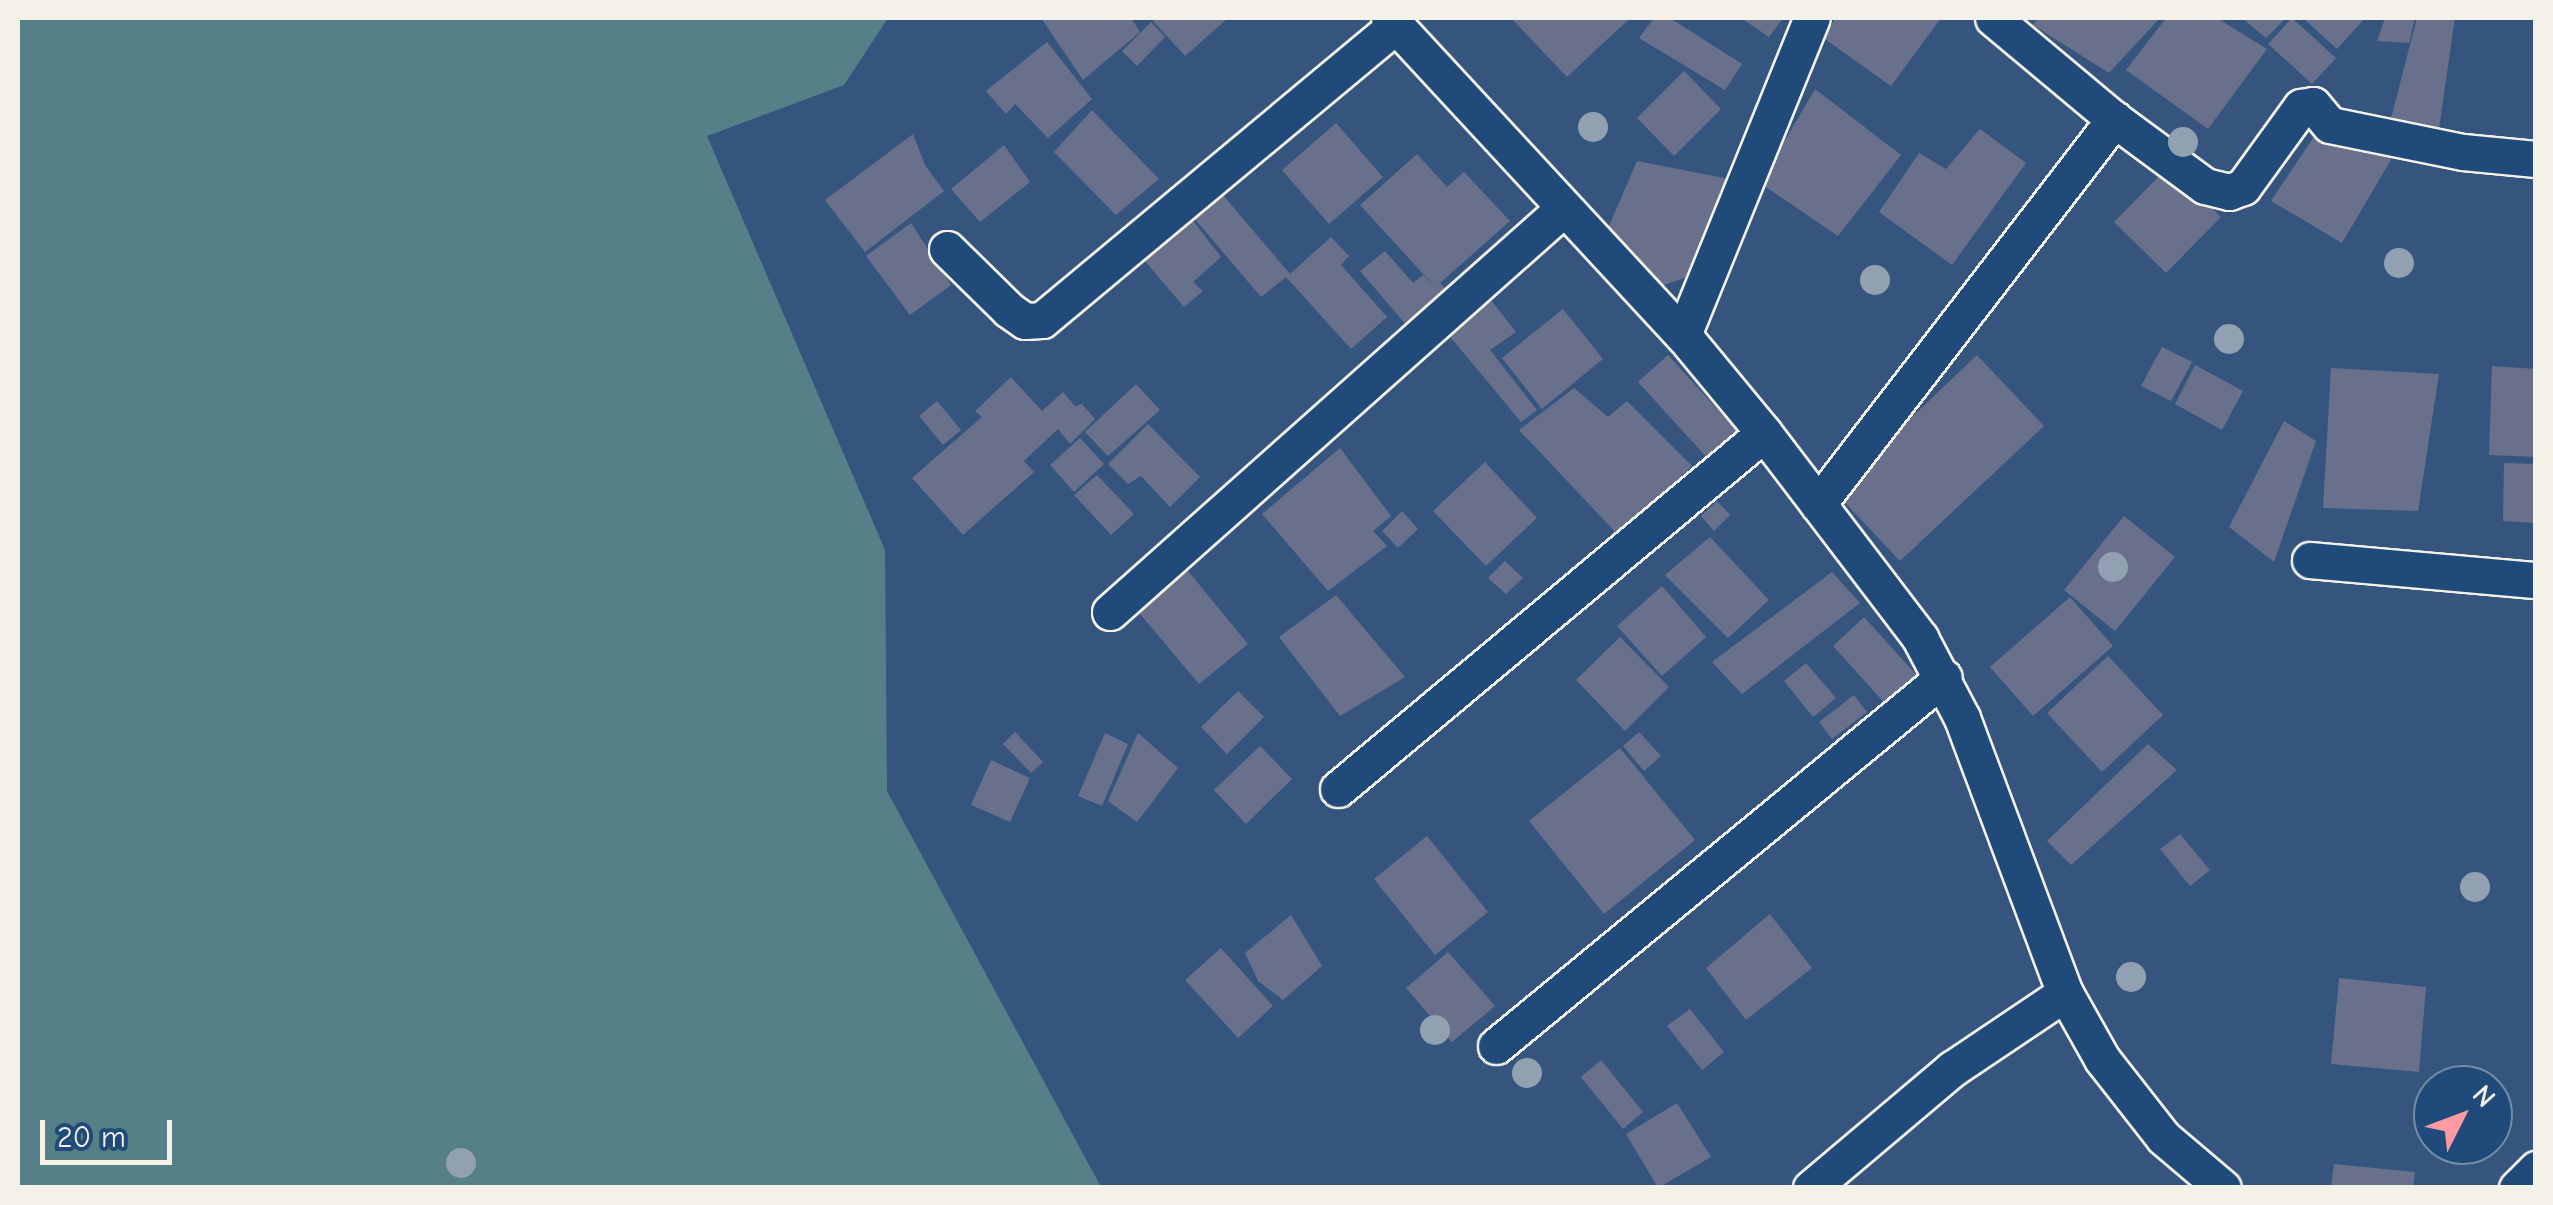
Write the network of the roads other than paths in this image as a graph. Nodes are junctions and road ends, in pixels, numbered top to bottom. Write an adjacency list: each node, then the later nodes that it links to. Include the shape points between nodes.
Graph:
1 (1812, 18): 8 (street)
2 (1993, 18): 4 (street)
3 (1392, 22): 6 (street); 7 (street, via 1042,320 1025,321 1008,310)
4 (2114, 119): 5 (street, via 2205,186 2228,192 2243,187 2301,107 2313,105 2330,125); 10 (street)
5 (2536, 159)
6 (1564, 208): 8 (street); 13 (street)
7 (946, 249)
8 (1683, 335): 9 (street)
9 (1764, 433): 10 (street); 15 (street)
10 (1818, 504): 14 (street)
11 (2310, 560): 12 (street)
12 (2536, 580)
13 (1110, 612)
14 (1944, 676): 16 (street); 17 (street)
15 (1338, 789)
16 (2065, 993): 19 (street, via 1952,1069); 20 (street, via 2102,1060 2164,1138)
17 (1496, 1046)
18 (2536, 1169): 21 (street)
19 (1811, 1188)
20 (2223, 1188)
21 (2517, 1188)

